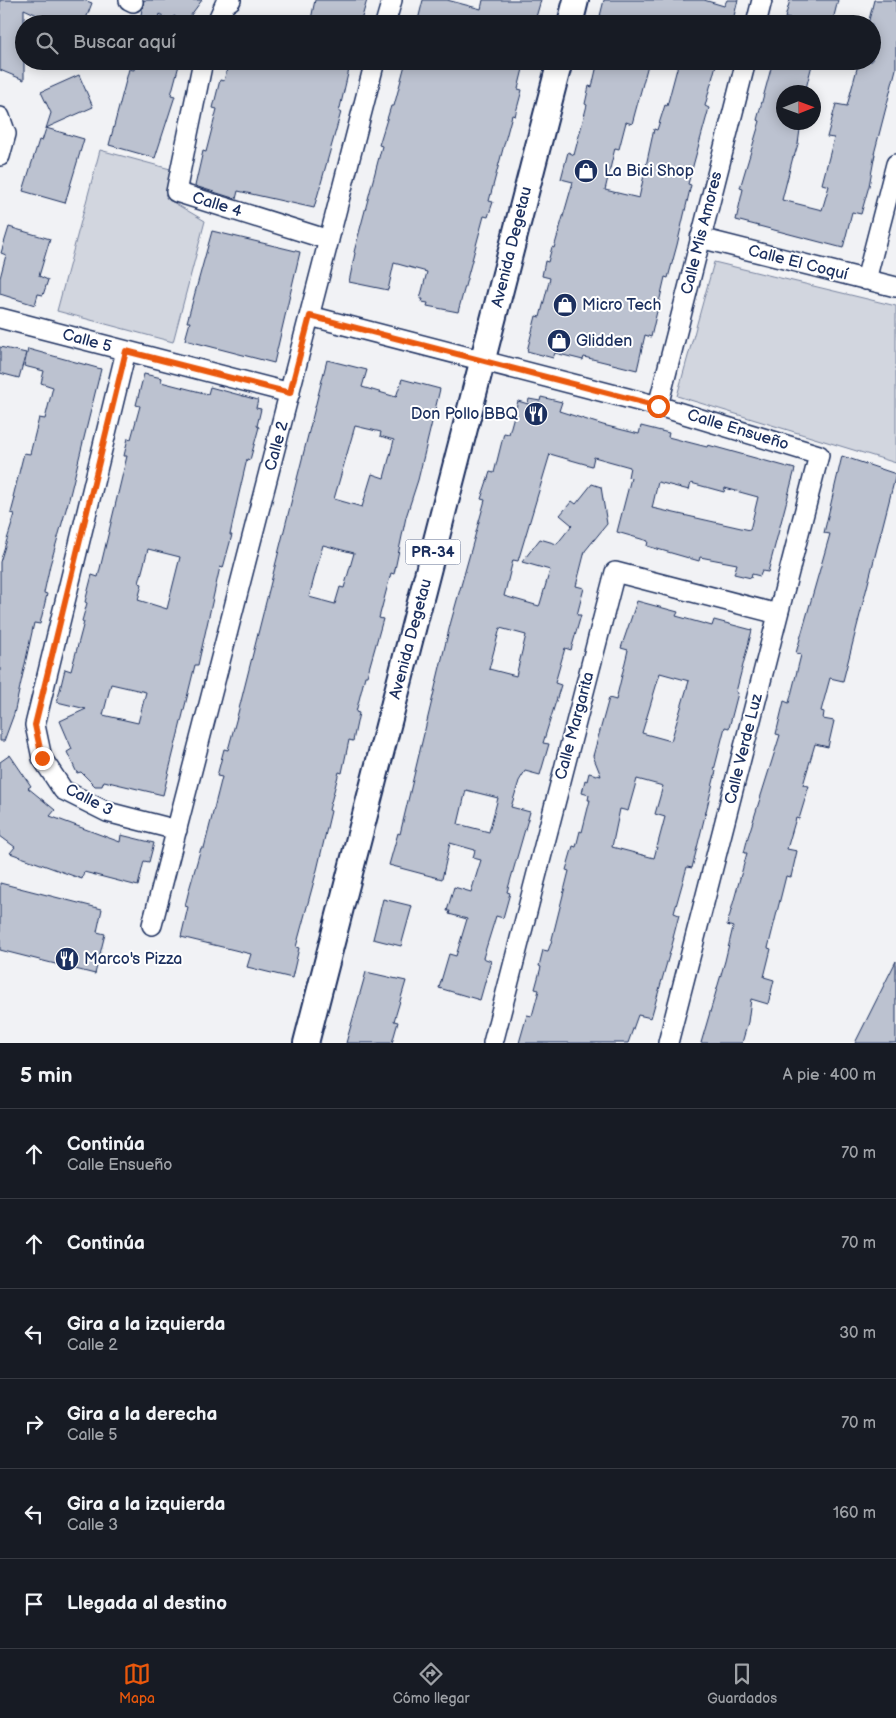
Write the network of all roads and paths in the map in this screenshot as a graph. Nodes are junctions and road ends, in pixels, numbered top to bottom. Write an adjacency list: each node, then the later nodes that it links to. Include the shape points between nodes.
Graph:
1 (231, 0): 5 (street)
2 (392, 0): 6 (street)
3 (576, 0): 7 (main road)
4 (762, 0): 8 (street)
5 (220, 15)
6 (388, 15)
7 (572, 15)
8 (758, 15)
9 (201, 70): 17 (street, Calle 4, via 176,192)
10 (374, 70): 17 (street, Calle 2)
11 (558, 70): 23 (main road, Avenida Degetau / PR-34)
12 (744, 70): 16 (street, Calle Mis Amores)
13 (0, 117): 14 (street, via 6,134)
14 (0, 156)
15 (896, 164): 18 (street)
16 (700, 238): 18 (street, Calle El Coquí); 25 (street, Calle Mis Amores)
17 (329, 240): 20 (street, Calle 2)
18 (866, 280): 19 (street, Calle El Coquí)
19 (896, 287)
20 (310, 316): 23 (street, Calle Ensueño); 24 (street, Calle 2)
21 (0, 318): 22 (street, Calle 5)
22 (126, 351): 24 (street, Calle 5); 28 (street, Calle 3, via 35,725 42,758 63,790 107,812)
23 (482, 362): 25 (street, Calle Ensueño); 30 (main road, Avenida Degetau / PR-34)
24 (290, 393): 28 (street, Calle 2)
25 (658, 406): 26 (street, Calle Ensueño)
26 (818, 455): 27 (street, Calle Verde Luz)
27 (778, 614): 31 (street, Calle Margarita, via 615,572); 32 (street, Calle Verde Luz)
28 (176, 830): 29 (street, Calle 2)
29 (152, 925)
30 (306, 1043)
31 (493, 1043)
32 (668, 1043)

